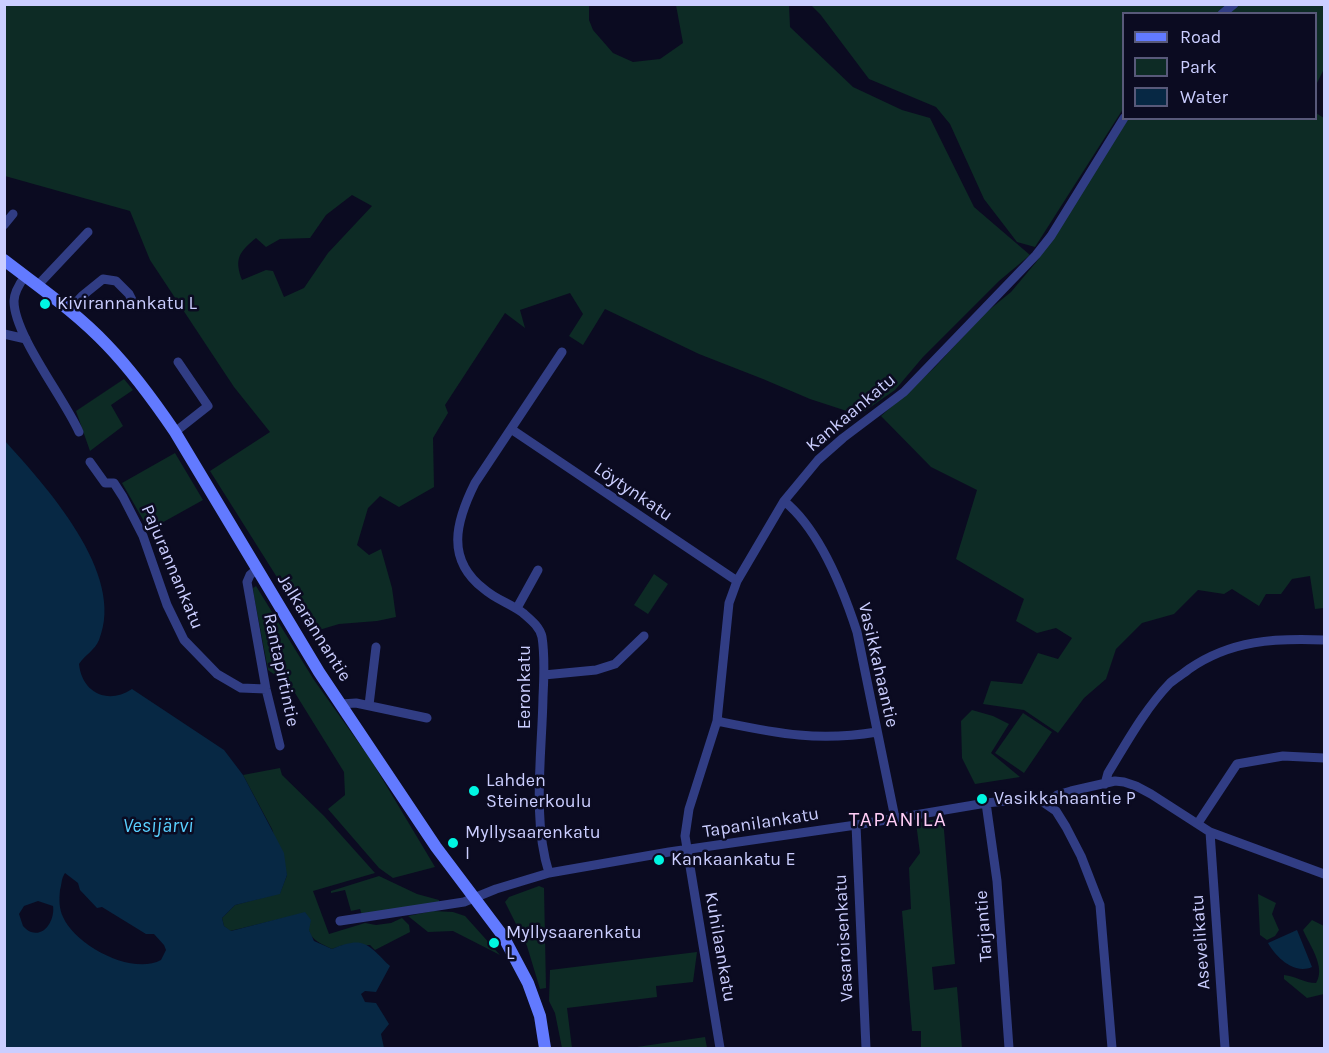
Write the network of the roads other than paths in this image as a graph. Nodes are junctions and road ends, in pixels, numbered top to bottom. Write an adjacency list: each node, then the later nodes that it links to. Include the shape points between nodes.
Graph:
1 (1123, 120): 18 (street, Kankaankatu, via 1036,255 904,392 818,460)
2 (13, 214): 3 (street)
3 (4, 225)
4 (88, 232): 7 (street)
5 (4, 260): 6 (main road, Jalkarannantie)
6 (25, 276): 7 (main road, Jalkarannantie); 11 (street, via 14,301)
7 (38, 285): 9 (main road, Jalkarannantie)
8 (134, 304): 9 (street, via 111,278 93,285)
9 (69, 310): 16 (main road, Jalkarannantie, via 126,365)
10 (4, 334): 11 (street)
11 (26, 339): 15 (street)
12 (562, 352): 14 (street, Eeronkatu)
13 (178, 362): 16 (street, via 208,406)
14 (511, 429): 21 (street, Löytynkatu); 22 (street, Eeronkatu, via 465,504 457,544 466,571 484,589)
15 (79, 432)
16 (175, 432): 19 (main road, Jalkarannantie)
17 (90, 462): 27 (street, Pajurannankatu, via 105,483 114,483 135,519 184,640 217,674 241,688)
18 (784, 501): 21 (street, Kankaankatu); 32 (street, Vasikkahaantie, via 808,527 849,606)
19 (256, 570): 27 (street, Rantapirtintie, via 247,582); 28 (main road, Jalkarannantie)
20 (538, 570): 22 (street)
21 (737, 581): 31 (street, Kankaankatu, via 729,603)
22 (517, 608): 26 (street, Eeronkatu, via 542,636)
23 (644, 636): 26 (street, via 615,664 596,670)
24 (1324, 640): 35 (street, via 1246,643 1206,658 1171,682 1146,712)
25 (376, 647): 29 (street)
26 (544, 675): 43 (street, Eeronkatu, via 539,814)
27 (266, 688): 33 (street, Rantapirtintie)
28 (341, 704): 29 (street); 45 (main road, Jalkarannantie, via 436,847)
29 (369, 705): 30 (street)
30 (426, 718)
31 (717, 721): 32 (street, via 809,737); 42 (street, Kankaankatu, via 689,809)
32 (877, 732): 38 (street, Vasikkahaantie)
33 (280, 746)
34 (1324, 758): 39 (street, via 1284,756 1237,764)
35 (1105, 784): 37 (street, via 1057,795); 39 (street, via 1115,781 1136,786)
36 (986, 802): 37 (street, Tapanilankatu, via 1026,799); 38 (street, Tapanilankatu); 50 (street, Tarjantie, via 997,881)
37 (1047, 804): 51 (street, via 1056,811 1077,848 1100,905)
38 (895, 818): 40 (street, Tapanilankatu)
39 (1198, 823): 41 (street)
40 (856, 825): 42 (street, Tapanilankatu); 49 (street, Vasaroisenkatu)
41 (1210, 832): 44 (street); 52 (street, Asevelikatu)
42 (687, 850): 43 (street, Tapanilankatu); 48 (street, Kuhilaankatu)
43 (549, 873): 45 (street, Tapanilankatu)
44 (1324, 873)
45 (476, 898): 46 (street, Tapanilankatu); 47 (main road, Jalkarannantie, via 503,936 528,983 540,1016)
46 (339, 921)
47 (545, 1048)
48 (720, 1048)
49 (866, 1048)
50 (1010, 1048)
51 (1112, 1048)
52 (1225, 1048)

